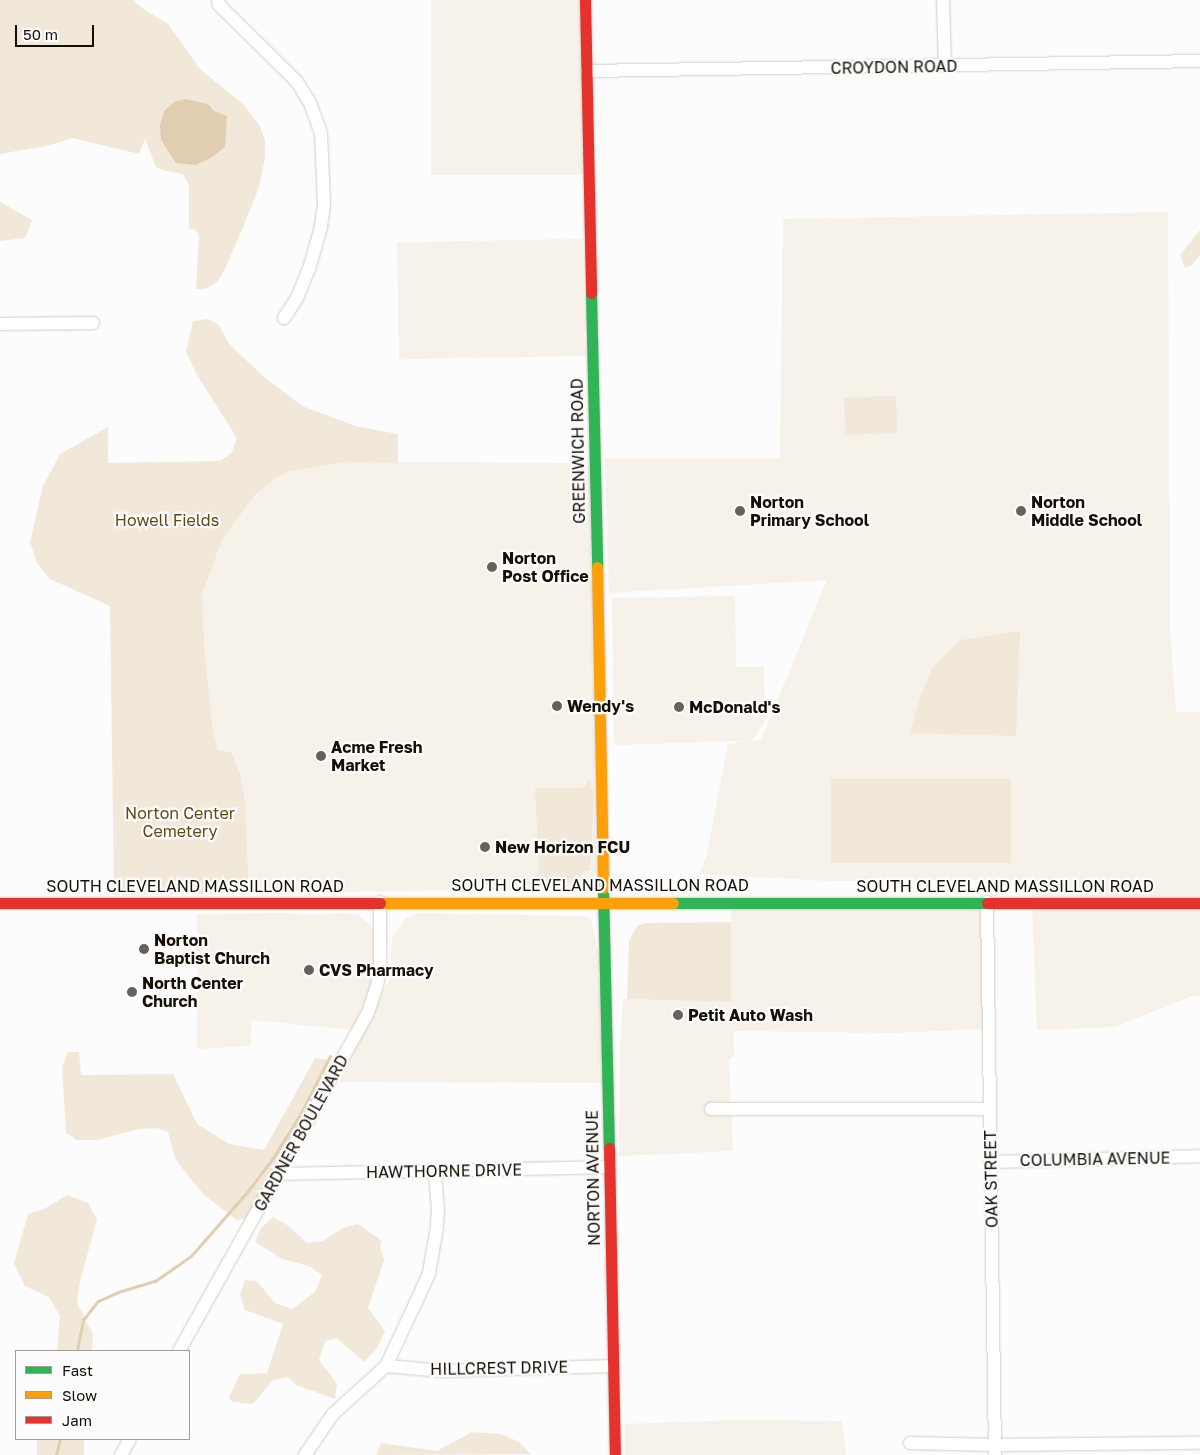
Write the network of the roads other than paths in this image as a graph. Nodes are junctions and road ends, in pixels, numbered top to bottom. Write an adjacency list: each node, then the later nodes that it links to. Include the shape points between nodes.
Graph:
1 (218, 0): 7 (street, via 296,82 310,103 321,133 324,205 321,227 297,298)
2 (585, 0): 6 (main road, GREENWICH ROAD)
3 (943, 0): 5 (street)
4 (1200, 61): 5 (street, CROYDON ROAD)
5 (945, 66): 6 (street, CROYDON ROAD)
6 (587, 71): 10 (main road, GREENWICH ROAD)
7 (284, 318)
8 (94, 323): 9 (street)
9 (0, 324)
10 (603, 901): 11 (main road, SOUTH CLEVELAND MASSILLON ROAD); 12 (main road, SOUTH CLEVELAND MASSILLON ROAD); 19 (main road, NORTON AVENUE)
11 (380, 902): 13 (main road, SOUTH CLEVELAND MASSILLON ROAD); 21 (street, GARDNER BOULEVARD, via 380,962 372,1004)
12 (986, 902): 14 (main road, SOUTH CLEVELAND MASSILLON ROAD); 15 (street, OAK STREET)
13 (0, 903)
14 (1200, 903)
15 (990, 1109): 16 (street); 18 (street, OAK STREET)
16 (711, 1110)
17 (1200, 1156): 18 (street, COLUMBIA AVENUE)
18 (990, 1162): 28 (street, OAK STREET)
19 (609, 1167): 20 (street, HAWTHORNE DRIVE); 24 (main road, NORTON AVENUE)
20 (435, 1172): 21 (street, HAWTHORNE DRIVE); 23 (street, via 438,1209 429,1273)
21 (279, 1174): 22 (street, GARDNER BOULEVARD)
22 (179, 1350)
23 (386, 1366): 24 (street, HILLCREST DRIVE, via 443,1371); 30 (street, via 333,1414)
24 (613, 1366): 31 (main road, NORTON AVENUE)
25 (129, 1440): 29 (street)
26 (910, 1443): 28 (street)
27 (1200, 1443): 28 (street)
28 (995, 1450)
29 (121, 1455)
30 (305, 1455)
31 (614, 1455)

